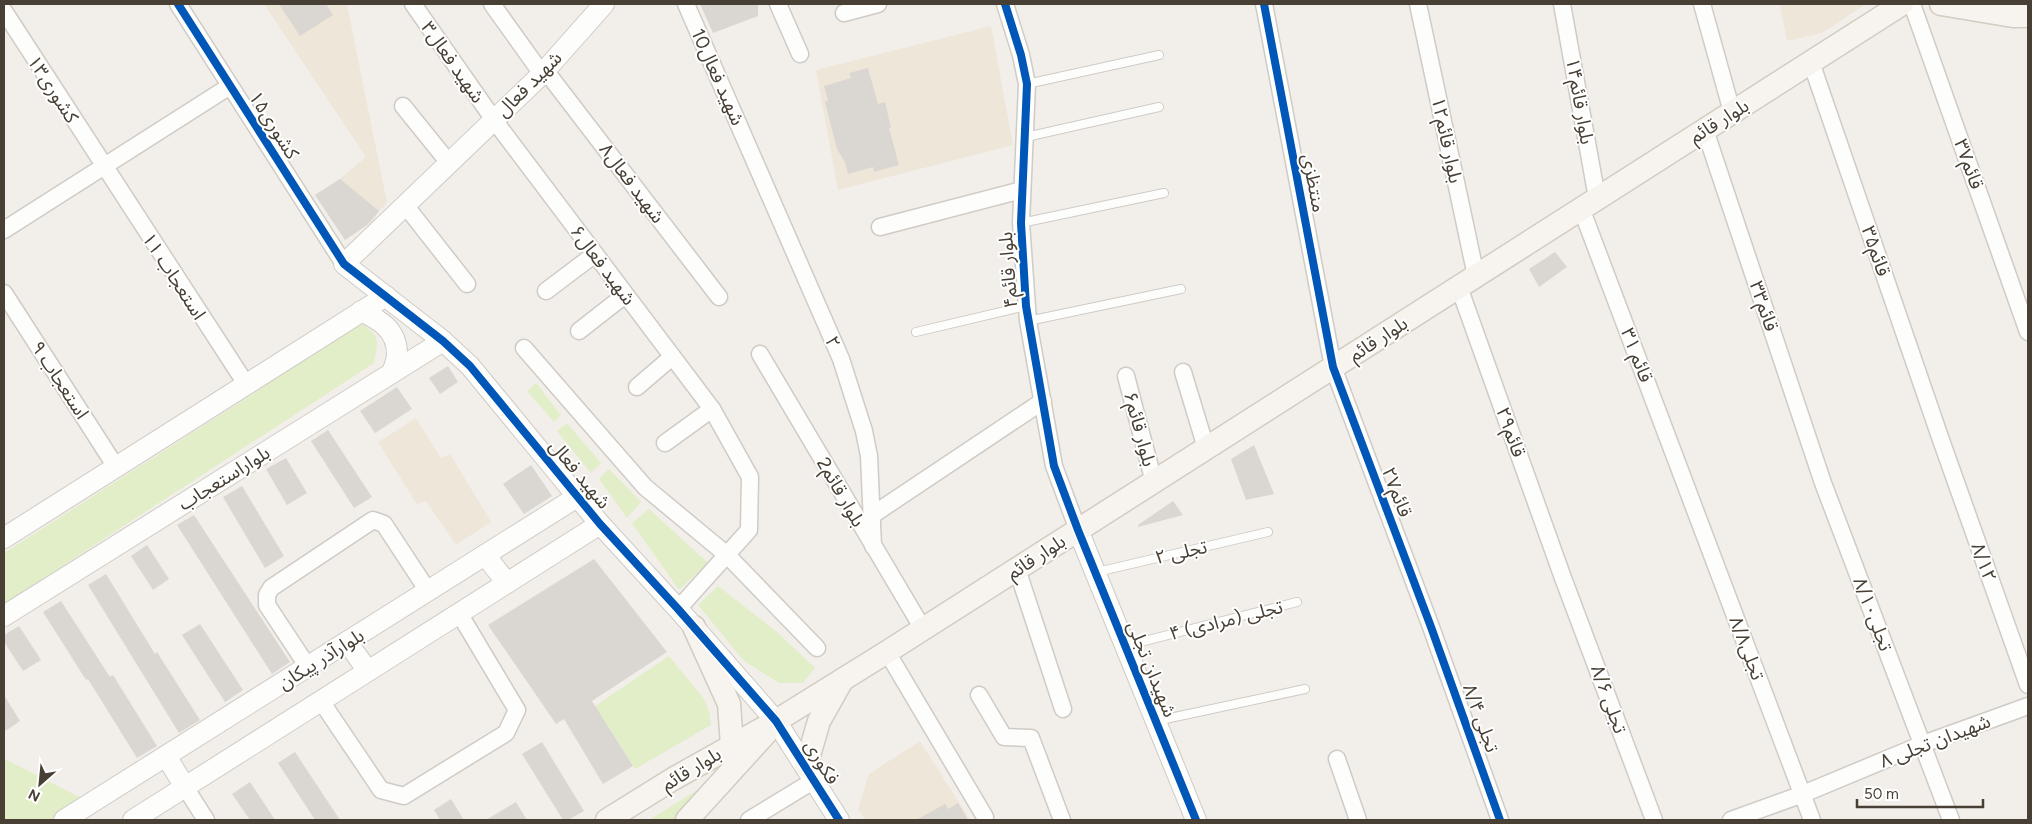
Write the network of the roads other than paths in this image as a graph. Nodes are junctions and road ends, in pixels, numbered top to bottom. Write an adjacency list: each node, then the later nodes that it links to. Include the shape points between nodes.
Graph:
1 (178, 4): 24 (street, کشوری۱۵)
2 (413, 4): 28 (street, شهید فعال۳)
3 (492, 4): 22 (street, شهید فعال۸)
4 (686, 4): 31 (street, 10شهید فعال)
5 (778, 4): 19 (street)
6 (878, 4): 17 (street)
7 (1009, 4): 23 (street, بلوار قائم۴)
8 (1264, 4): 60 (street, منتظزی)
9 (1418, 4): 43 (street, بلوار قائم۱۲)
10 (1562, 4): 36 (street, بلوار قائم۱۴)
11 (1702, 4): 27 (street)
12 (1902, 4): 21 (main road, بلوار قائم)
13 (1912, 4): 53 (street, قائم۳۷)
14 (1941, 4): 18 (main road)
15 (597, 6): 22 (street, شهید فعال)
16 (4, 10): 33 (street, ۱۳کشوری)
17 (844, 13)
18 (2028, 16)
19 (800, 54)
20 (1159, 55): 23 (lane)
21 (1811, 62): 27 (main road, بلوار قائم); 68 (street, قائم۳۵)
22 (544, 72): 28 (street, شهید فعال); 50 (street, شهید فعال۸)
23 (1027, 84): 30 (street, بلوار قائم۴)
24 (230, 86): 33 (street); 42 (street, کشوری۱۵)
25 (403, 106): 32 (street)
26 (1159, 107): 30 (lane)
27 (1732, 112): 29 (main road, بلوار قائم)
28 (494, 120): 32 (street, شهید فعال); 41 (street, شهید فعال۶)
29 (1704, 130): 36 (main road, بلوار قائم); 73 (street, قائم۳۳)
30 (1026, 137): 34 (street, بلوار قائم۴)
31 (750, 150): 76 (street, ۲, via 841,359 869,456)
32 (449, 163): 37 (street, شهید فعال)
33 (103, 167): 40 (street); 64 (street, استعجاب ۱۱)
34 (1022, 190): 38 (street, بلوار قائم۴); 39 (street)
35 (1164, 193): 38 (lane)
36 (1589, 203): 43 (main road, بلوار قائم); 75 (street, قائم ۳۱)
37 (405, 205): 42 (street, شهید فعال); 44 (street)
38 (1021, 223): 52 (street, بلوار قائم۴)
39 (880, 227)
40 (4, 230)
41 (594, 254): 46 (street); 48 (street, شهید فعال۶)
42 (344, 264): 49 (street, شهید فعال)
43 (1468, 281): 60 (main road, بلوار قائم); 86 (street, قائم۲۹)
44 (466, 284)
45 (1181, 289): 52 (lane)
46 (546, 291)
47 (4, 293): 71 (street, استعجاب ۹)
48 (625, 295): 54 (street); 59 (street, شهید فعال۶)
49 (386, 296): 51 (street); 56 (street, شهید فعال)
50 (719, 297)
51 (360, 312): 62 (street, via 379,320 392,334 397,354); 64 (street)
52 (1027, 313): 55 (lane); 66 (street, بلوار قائم۴)
53 (2027, 326)
54 (578, 332)
55 (916, 332)
56 (443, 340): 62 (street, بلواراستعجاب); 74 (street, شهید فعال, via 470,366)
57 (524, 348): 83 (street, via 645,486)
58 (760, 354): 81 (street, 2بلوار قائم)
59 (672, 357): 65 (street); 67 (street, شهید فعال۶)
60 (1333, 367): 70 (main road, بلوار قائم); 94 (street, قائم۲۷)
61 (1183, 372): 70 (street)
62 (392, 373): 92 (street, بلواراستعجاب)
63 (1126, 376): 72 (street, بلوار قائم۶)
64 (246, 384): 71 (street)
65 (637, 387)
66 (1042, 401): 76 (street); 78 (street, بلوار قائم۴, via 1054,466)
67 (712, 409): 69 (street); 83 (street, شهید فعال۶, via 750,477 749,530)
68 (1941, 440): 103 (street, ۸/۱۲)
69 (665, 443)
70 (1206, 448): 72 (main road, بلوار قائم)
71 (116, 467): 80 (street)
72 (1154, 482): 78 (main road, بلوار قائم)
73 (1823, 483): 111 (street, تجلی۸/۱۰)
74 (578, 497): 77 (street, شهید فعال); 82 (street, بلوارآذر پیکان)
75 (1692, 502): 117 (street, تجلی۸/۸)
76 (871, 516): 81 (street, ۲)
77 (600, 524): 87 (street, بلوارآذر پیکان); 90 (street, شهید فعال)
78 (1078, 530): 84 (main road, بلوار قائم); 85 (street, شهیدان تجلی)
79 (1268, 532): 85 (lane, ۲ تجلی)
80 (4, 538)
81 (873, 546): 95 (street, 2بلوار قائم)
82 (485, 555): 87 (street); 88 (street, بلوارآذر پیکان)
83 (727, 555): 90 (street, شهید فعال۶); 98 (street)
84 (1017, 569): 95 (main road, بلوار قائم); 108 (street)
85 (1095, 572): 97 (street, شهیدان تجلی)
86 (1563, 578): 130 (street, تجلی ۸/۶)
87 (507, 583): 91 (street, بلوارآذر پیکان)
88 (428, 591): 96 (street, بلوارآذر پیکان); 100 (street, via 384,524 373,520 271,588 267,596 267,605)
89 (1298, 602): 97 (lane, ۴ تجلی (مرادی))
90 (678, 609): 93 (street, شهید فعال)
91 (459, 613): 101 (street, بلوارآذر پیکان); 106 (street, via 517,710 506,733 404,796 381,790)
92 (4, 616)
93 (694, 627): 109 (street, شهید فعال); 112 (main road, via 728,704)
94 (1431, 627): 129 (street, ۸/۴ تجلی)
95 (923, 629): 99 (main road, بلوار قائم)
96 (347, 642): 100 (street, بلوارآذر پیکان); 101 (street)
97 (1125, 646): 110 (street, شهیدان تجلی)
98 (818, 648)
99 (887, 652): 102 (main road, بلوار قائم); 118 (street)
100 (308, 667): 113 (street, بلوارآذر پیکان)
101 (368, 671): 106 (street, بلوارآذر پیکان)
102 (843, 679): 109 (main road, بلوار قائم); 115 (main road, via 819,721)
103 (2028, 685)
104 (1305, 689): 110 (lane)
105 (979, 695): 126 (street, via 1004,737 1031,738)
106 (321, 701): 116 (street, بلوارآذر پیکان)
107 (2028, 706): 111 (street, شهیدان تجلی ۸)
108 (1062, 709)
109 (776, 721): 112 (main road, بلوار قائم); 115 (street, فکوری); 123 (main road, بلوار قائم)
110 (1156, 721): 127 (street, شهیدان تجلی)
111 (1923, 744): 117 (street, شهیدان تجلی ۸); 133 (street, تجلی۸/۱۰)
112 (732, 745): 122 (main road, بلوار قائم)
113 (166, 756): 116 (street); 119 (street, بلوارآذر پیکان)
114 (1337, 759): 128 (street)
115 (810, 774): 124 (street); 125 (street, فکوری)
116 (185, 787): 120 (street, بلوارآذر پیکان); 121 (street)
117 (1803, 794): 131 (street, شهیدان تجلی ۸); 132 (street, تجلی۸/۸)
118 (985, 817)
119 (64, 820)
120 (133, 820)
121 (206, 820)
122 (607, 820)
123 (687, 820)
124 (749, 820)
125 (839, 820)
126 (1062, 820)
127 (1196, 820)
128 (1358, 820)
129 (1500, 820)
130 (1654, 820)
131 (1731, 820)
132 (1812, 820)
133 (1951, 820)

